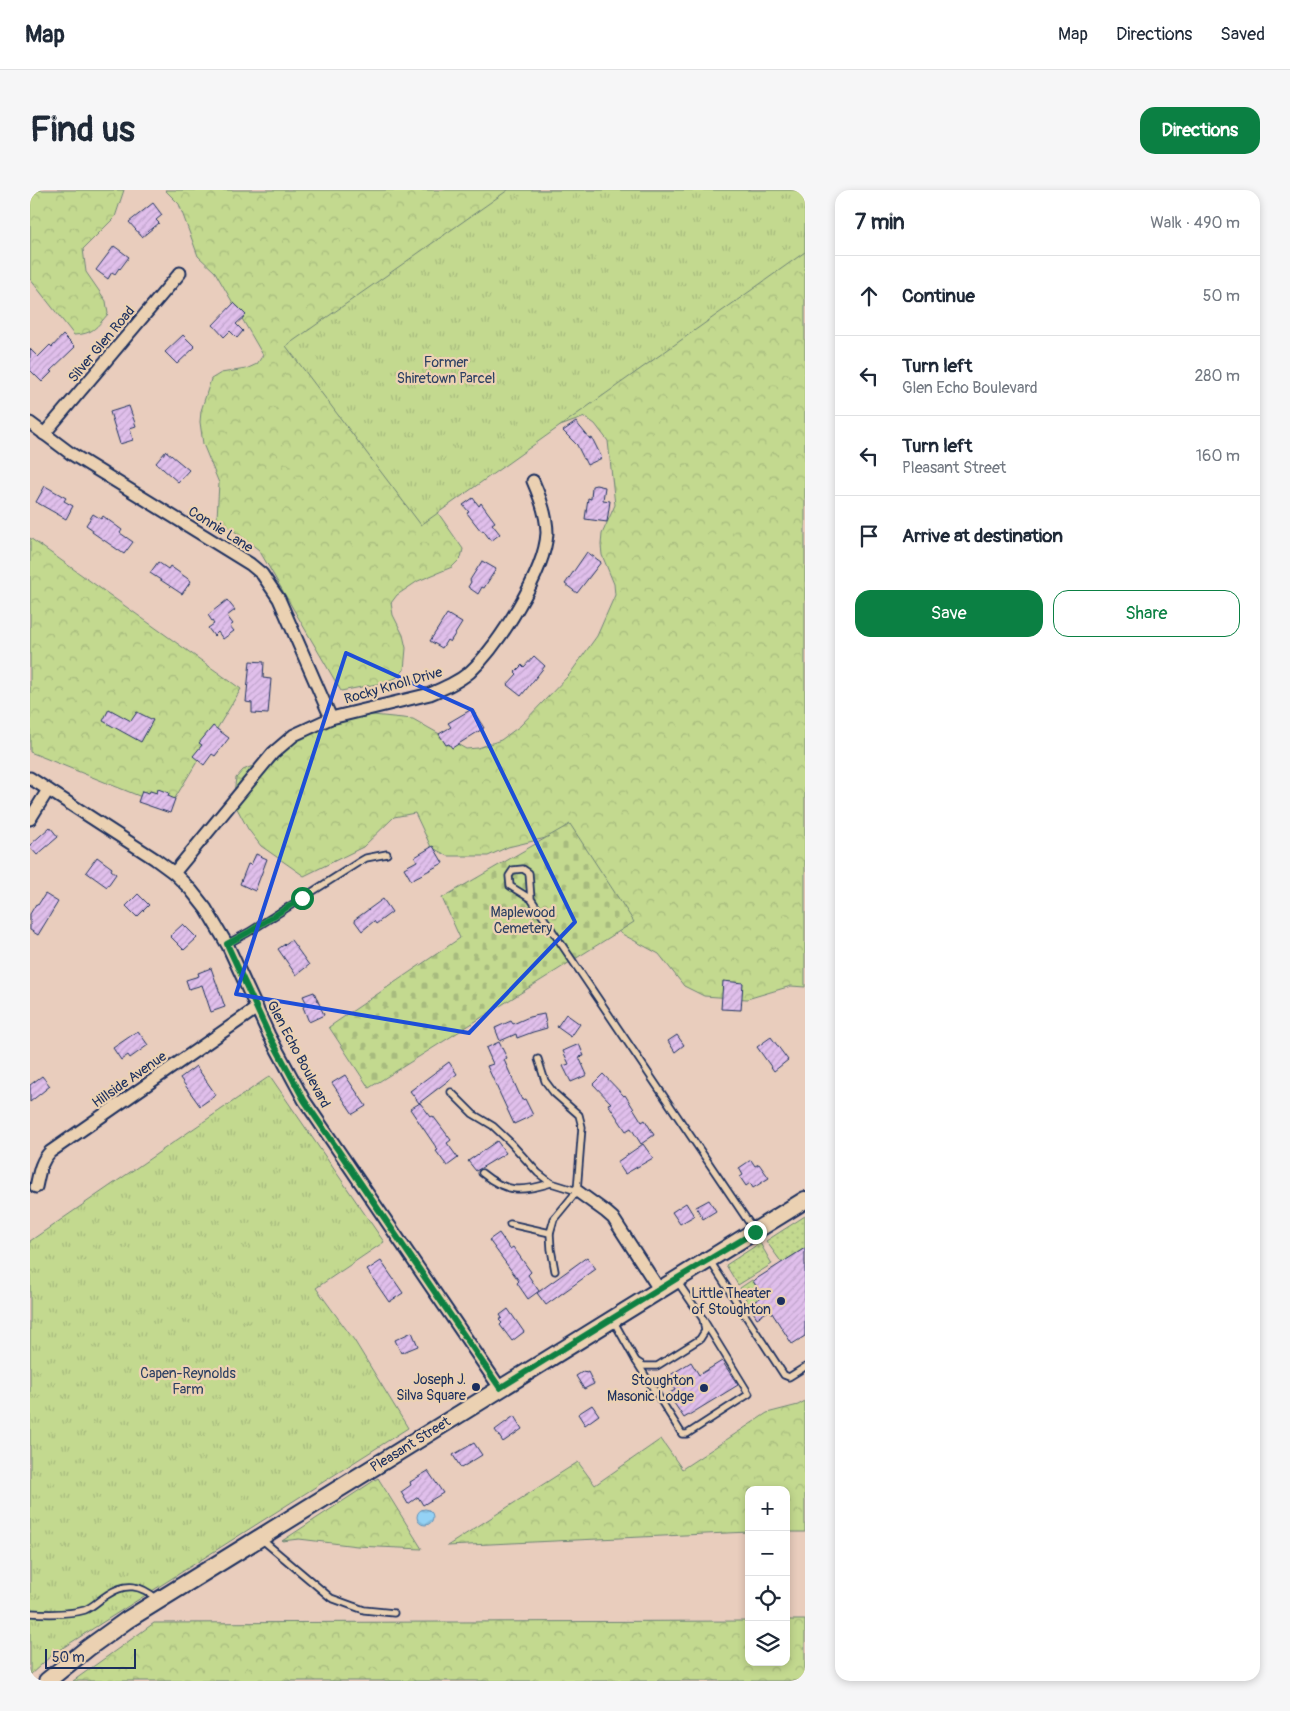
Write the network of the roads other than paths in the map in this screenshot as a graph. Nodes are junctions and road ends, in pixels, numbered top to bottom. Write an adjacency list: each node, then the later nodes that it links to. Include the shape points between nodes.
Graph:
1 (180, 273): 3 (street, Silver Glen Road)
2 (30, 423): 3 (street, Connie Lane)
3 (44, 434): 5 (street, Connie Lane, via 262,574 279,599)
4 (533, 481): 5 (street, Rocky Knoll Drive, via 545,516 547,531 543,553 512,618 481,661 456,682 430,694)
5 (330, 718): 10 (street, Rocky Knoll Drive, via 294,735 273,753)
6 (30, 778): 7 (street, Glen Echo Boulevard)
7 (48, 790): 8 (street); 10 (street, Glen Echo Boulevard)
8 (30, 818)
9 (387, 854): 12 (lane, via 366,858)
10 (174, 873): 12 (street, Glen Echo Boulevard, via 206,909)
11 (531, 899): 11 (lane, via 529,873 523,869 513,870 508,876 510,886); 22 (lane)
12 (227, 944): 13 (street, Glen Echo Boulevard)
13 (257, 1008): 18 (street, Hillside Avenue, via 50,1152 41,1165); 32 (street, Glen Echo Boulevard, via 313,1115)
14 (538, 1059): 19 (lane, via 544,1081 580,1115 582,1145)
15 (451, 1092): 17 (lane, via 473,1114 504,1136)
16 (482, 1173): 17 (lane, via 492,1182 513,1190)
17 (551, 1183): 19 (lane)
18 (36, 1188)
19 (577, 1191): 23 (lane, via 554,1220); 27 (street, via 612,1218)
20 (805, 1200): 22 (main road, Pleasant Street)
21 (510, 1224): 23 (lane)
22 (755, 1232): 24 (main road, Pleasant Street)
23 (550, 1233): 25 (lane)
24 (708, 1259): 26 (main road, Pleasant Street); 31 (lane, via 784,1375 790,1377)
25 (555, 1271)
26 (676, 1279): 27 (main road, Pleasant Street); 29 (lane)
27 (659, 1289): 28 (main road, Pleasant Street)
28 (612, 1319): 30 (lane); 32 (main road, Pleasant Street)
29 (703, 1319): 30 (lane, via 705,1330 700,1339 657,1366 644,1366); 30 (lane, via 749,1394 687,1434 682,1434)
30 (636, 1361)
31 (805, 1367)
32 (500, 1388): 33 (main road, Pleasant Street)
33 (260, 1538): 34 (main road, Pleasant Street); 36 (lane, via 330,1598 364,1610)
34 (159, 1600): 35 (lane, via 143,1588 126,1587 82,1611); 37 (main road, Pleasant Street, via 126,1620)
35 (30, 1613)
36 (394, 1613)
37 (47, 1681)

